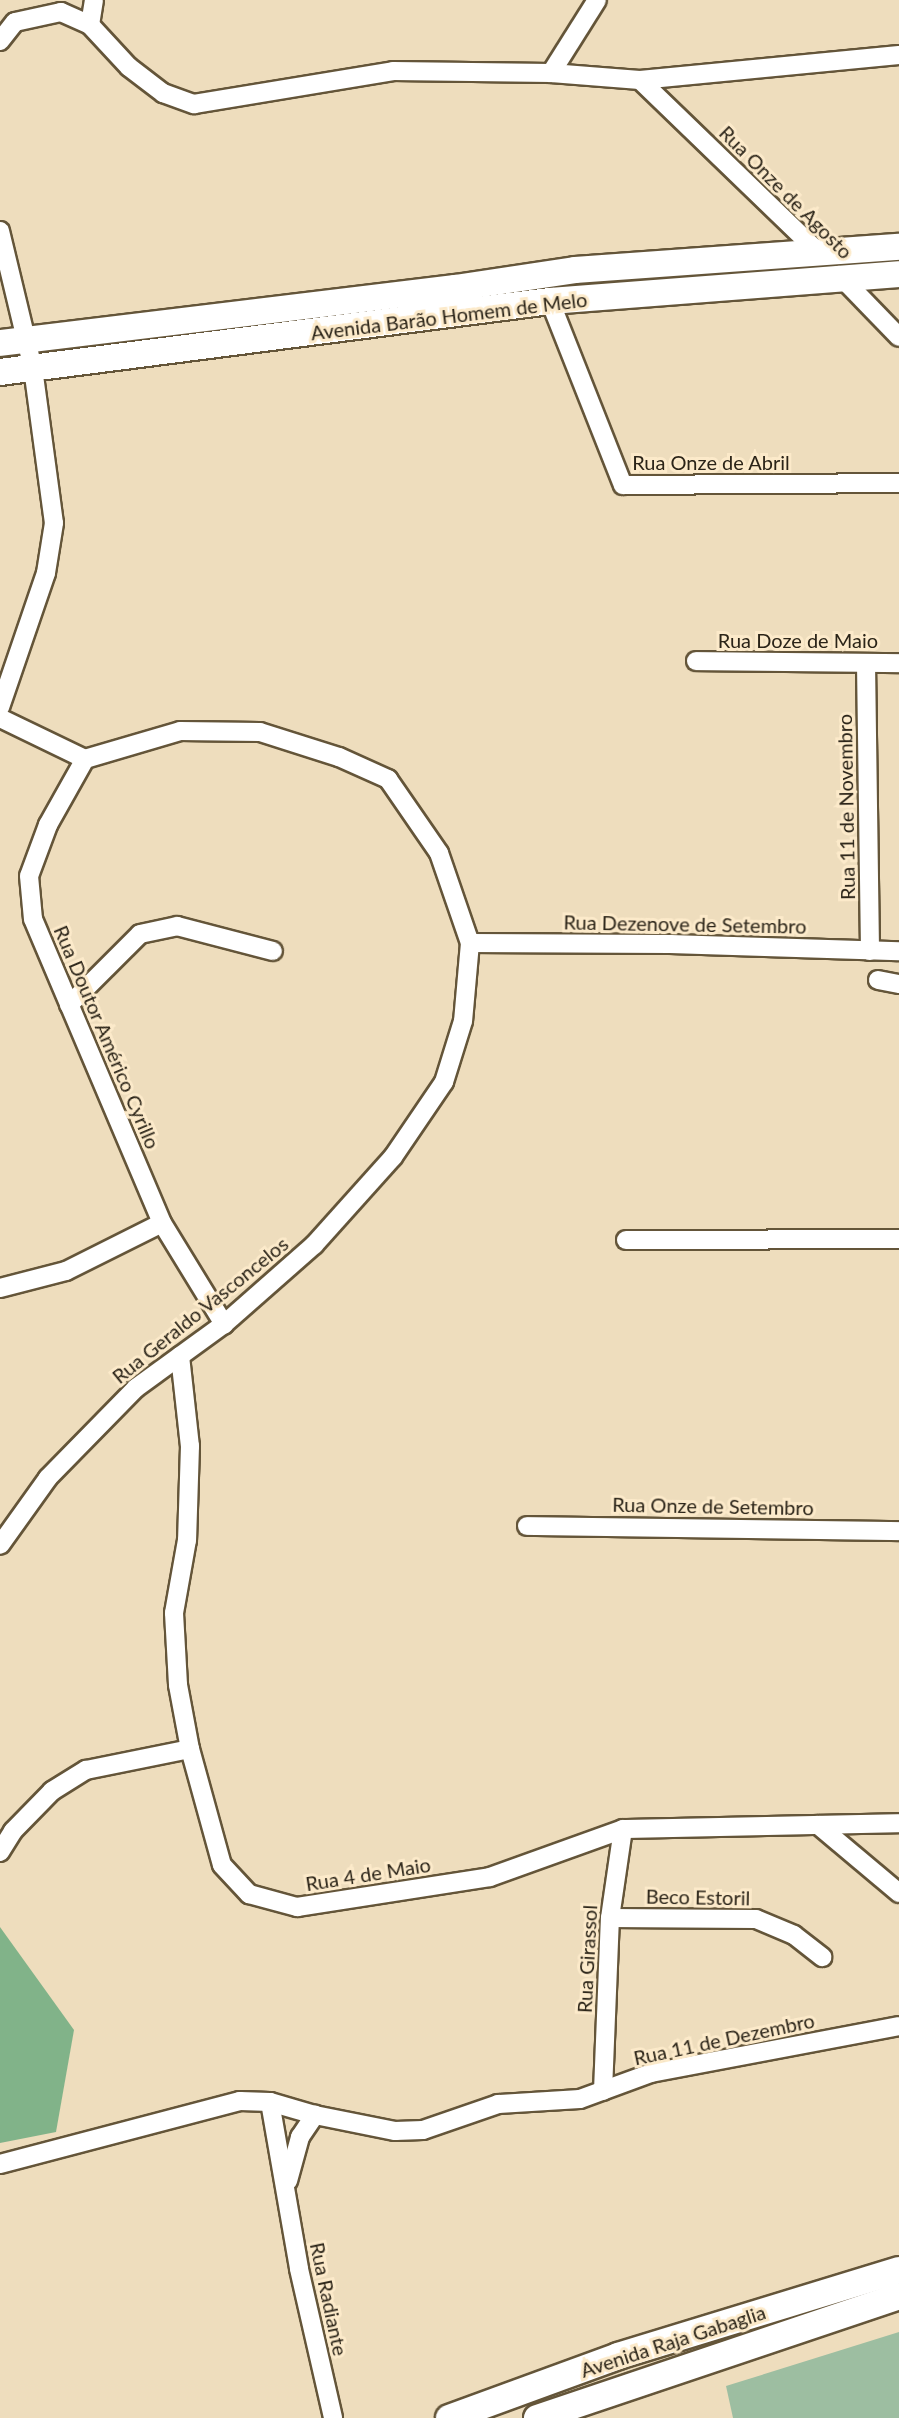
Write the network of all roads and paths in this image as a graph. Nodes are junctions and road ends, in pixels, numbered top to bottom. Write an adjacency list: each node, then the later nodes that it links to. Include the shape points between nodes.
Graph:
1 (94, 0): 3 (street)
2 (597, 0): 6 (street)
3 (90, 25): 4 (street, via 61,12 15,22); 6 (street, via 129,67 163,93 194,104 393,71)
4 (0, 41)
5 (899, 55): 7 (street)
6 (551, 73): 7 (street)
7 (640, 80): 10 (street, Rua Onze de Agosto)
8 (0, 231): 16 (street)
9 (899, 247): 10 (main road, Avenida Barão Homem de Melo)
10 (818, 252): 11 (main road, Avenida Barão Homem de Melo); 13 (street, Rua Onze de Agosto)
11 (575, 270): 14 (main road, via 552,282); 16 (main road, Avenida Barão Homem de Melo)
12 (899, 274): 13 (main road, Avenida Barão Homem de Melo)
13 (841, 277): 14 (main road, Avenida Barão Homem de Melo); 15 (street, Rua Onze de Agosto)
14 (550, 301): 17 (main road, Avenida Barão Homem de Melo); 19 (street, Rua Onze de Abril, via 623,485)
15 (899, 337)
16 (12, 341): 17 (street)
17 (33, 368): 18 (main road, Avenida Barão Homem de Melo); 23 (street, via 54,523 43,585)
18 (0, 372)
19 (899, 483)
20 (696, 661): 21 (street, Rua Doze de Maio)
21 (866, 663): 22 (street, Rua Doze de Maio); 28 (street, Rua 11 de Novembro)
22 (899, 663)
23 (0, 707)
24 (0, 718): 25 (street)
25 (85, 759): 26 (street, Rua Geraldo Vasconcelos, via 180,731 260,732 388,779 439,853); 32 (street, Rua Doutor Américo Cyrillo, via 48,825 29,876 33,919)
26 (470, 943): 28 (street, Rua Dezenove de Setembro); 37 (street, Rua Geraldo Vasconcelos, via 463,1021 444,1082 393,1157 334,1223)
27 (273, 951): 32 (street, via 177,926 140,934)
28 (870, 951): 29 (street, Rua Dezenove de Setembro)
29 (899, 951)
30 (878, 980): 31 (street)
31 (899, 984)
32 (69, 1005): 33 (street, Rua Doutor Américo Cyrillo)
33 (162, 1223): 36 (street, via 66,1271); 37 (street, Rua Doutor Américo Cyrillo)
34 (899, 1239): 35 (street)
35 (626, 1240)
36 (0, 1288)
37 (224, 1324): 38 (street, Rua Geraldo Vasconcelos)
38 (180, 1356): 41 (street, Rua Geraldo Vasconcelos, via 136,1388 48,1478); 42 (street, Rua 4 de Maio, via 190,1446 187,1540 174,1613 178,1685)
39 (527, 1526): 40 (street, Rua Onze de Setembro)
40 (899, 1531)
41 (0, 1545)
42 (190, 1749): 45 (street, Rua 4 de Maio, via 222,1865 249,1894 297,1907 490,1877); 46 (street, via 86,1770 52,1791)
43 (899, 1823): 44 (street, Rua 4 de Maio)
44 (818, 1825): 45 (street, Rua 4 de Maio); 47 (street)
45 (623, 1829): 48 (street, Rua Girassol)
46 (0, 1852)
47 (899, 1893)
48 (610, 1918): 49 (street, Beco Estoril, via 756,1919 794,1935); 51 (street, Rua Girassol)
49 (822, 1957)
50 (899, 2026): 51 (street, Rua 11 de Dezembro, via 651,2073)
51 (603, 2091): 53 (street, Rua 11 de Dezembro, via 580,2099 498,2104 423,2130 395,2131)
52 (270, 2102): 53 (street, Rua 11 de Dezembro); 54 (street, Rua 11 de Dezembro, via 240,2101); 55 (street, Rua Radiante)
53 (315, 2115): 55 (street, Rua Radiante, via 300,2137)
54 (0, 2164)
55 (286, 2188): 58 (street, Rua Radiante)
56 (899, 2270): 59 (main road, Avenida Raja Gabaglia, via 618,2356)
57 (899, 2296): 60 (main road, Avenida Raja Gabaglia)
58 (333, 2418)
59 (449, 2418)
60 (537, 2418)

